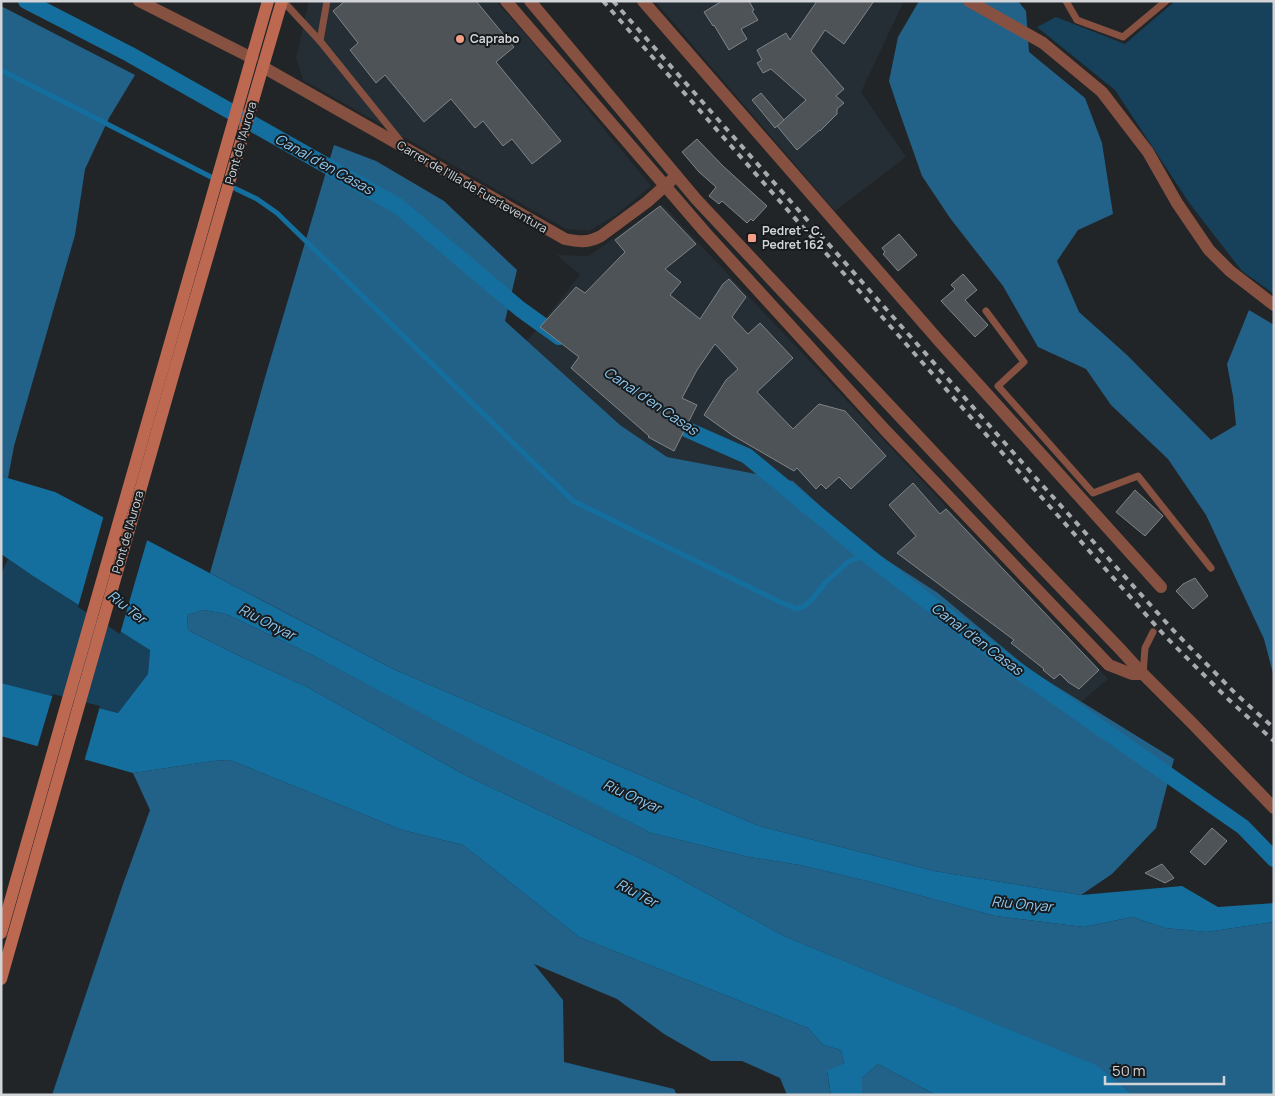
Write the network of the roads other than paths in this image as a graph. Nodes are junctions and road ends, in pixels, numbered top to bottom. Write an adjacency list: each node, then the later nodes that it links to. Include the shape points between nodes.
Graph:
1 (139, 1): 12 (street)
2 (268, 1): 12 (main road, Pont de l'Aurora)
3 (283, 1): 11 (lane); 13 (main road, Pont de l'Aurora)
4 (327, 1): 11 (lane)
5 (506, 1): 16 (street)
6 (530, 1): 15 (street)
7 (644, 1): 20 (street)
8 (969, 1): 17 (street, via 1043,43 1102,92 1148,152 1209,250)
9 (1066, 1): 10 (lane, via 1077,20 1123,37)
10 (1166, 1)
11 (320, 41): 14 (lane)
12 (252, 58): 26 (main road, Pont de l'Aurora)
13 (263, 67): 14 (street, Carrer de l'Illa de Fuerteventura); 27 (main road, Pont de l'Aurora)
14 (408, 150): 16 (street, Carrer de l'Illa de Fuerteventura, via 557,235 575,241 601,236)
15 (676, 176): 16 (street, Carrer de l'Illa de Fuerteventura); 24 (street)
16 (665, 186): 24 (street, via 885,430 1109,666 1132,674)
17 (1274, 305)
18 (986, 312): 19 (lane, via 1024,362)
19 (998, 386): 20 (lane); 21 (lane, via 1093,493 1138,476)
20 (988, 395): 22 (street)
21 (1211, 568)
22 (1161, 587)
23 (1152, 632): 24 (lane, via 1145,648)
24 (1143, 674): 25 (street)
25 (1274, 808)
26 (1, 932)
27 (1, 979)

